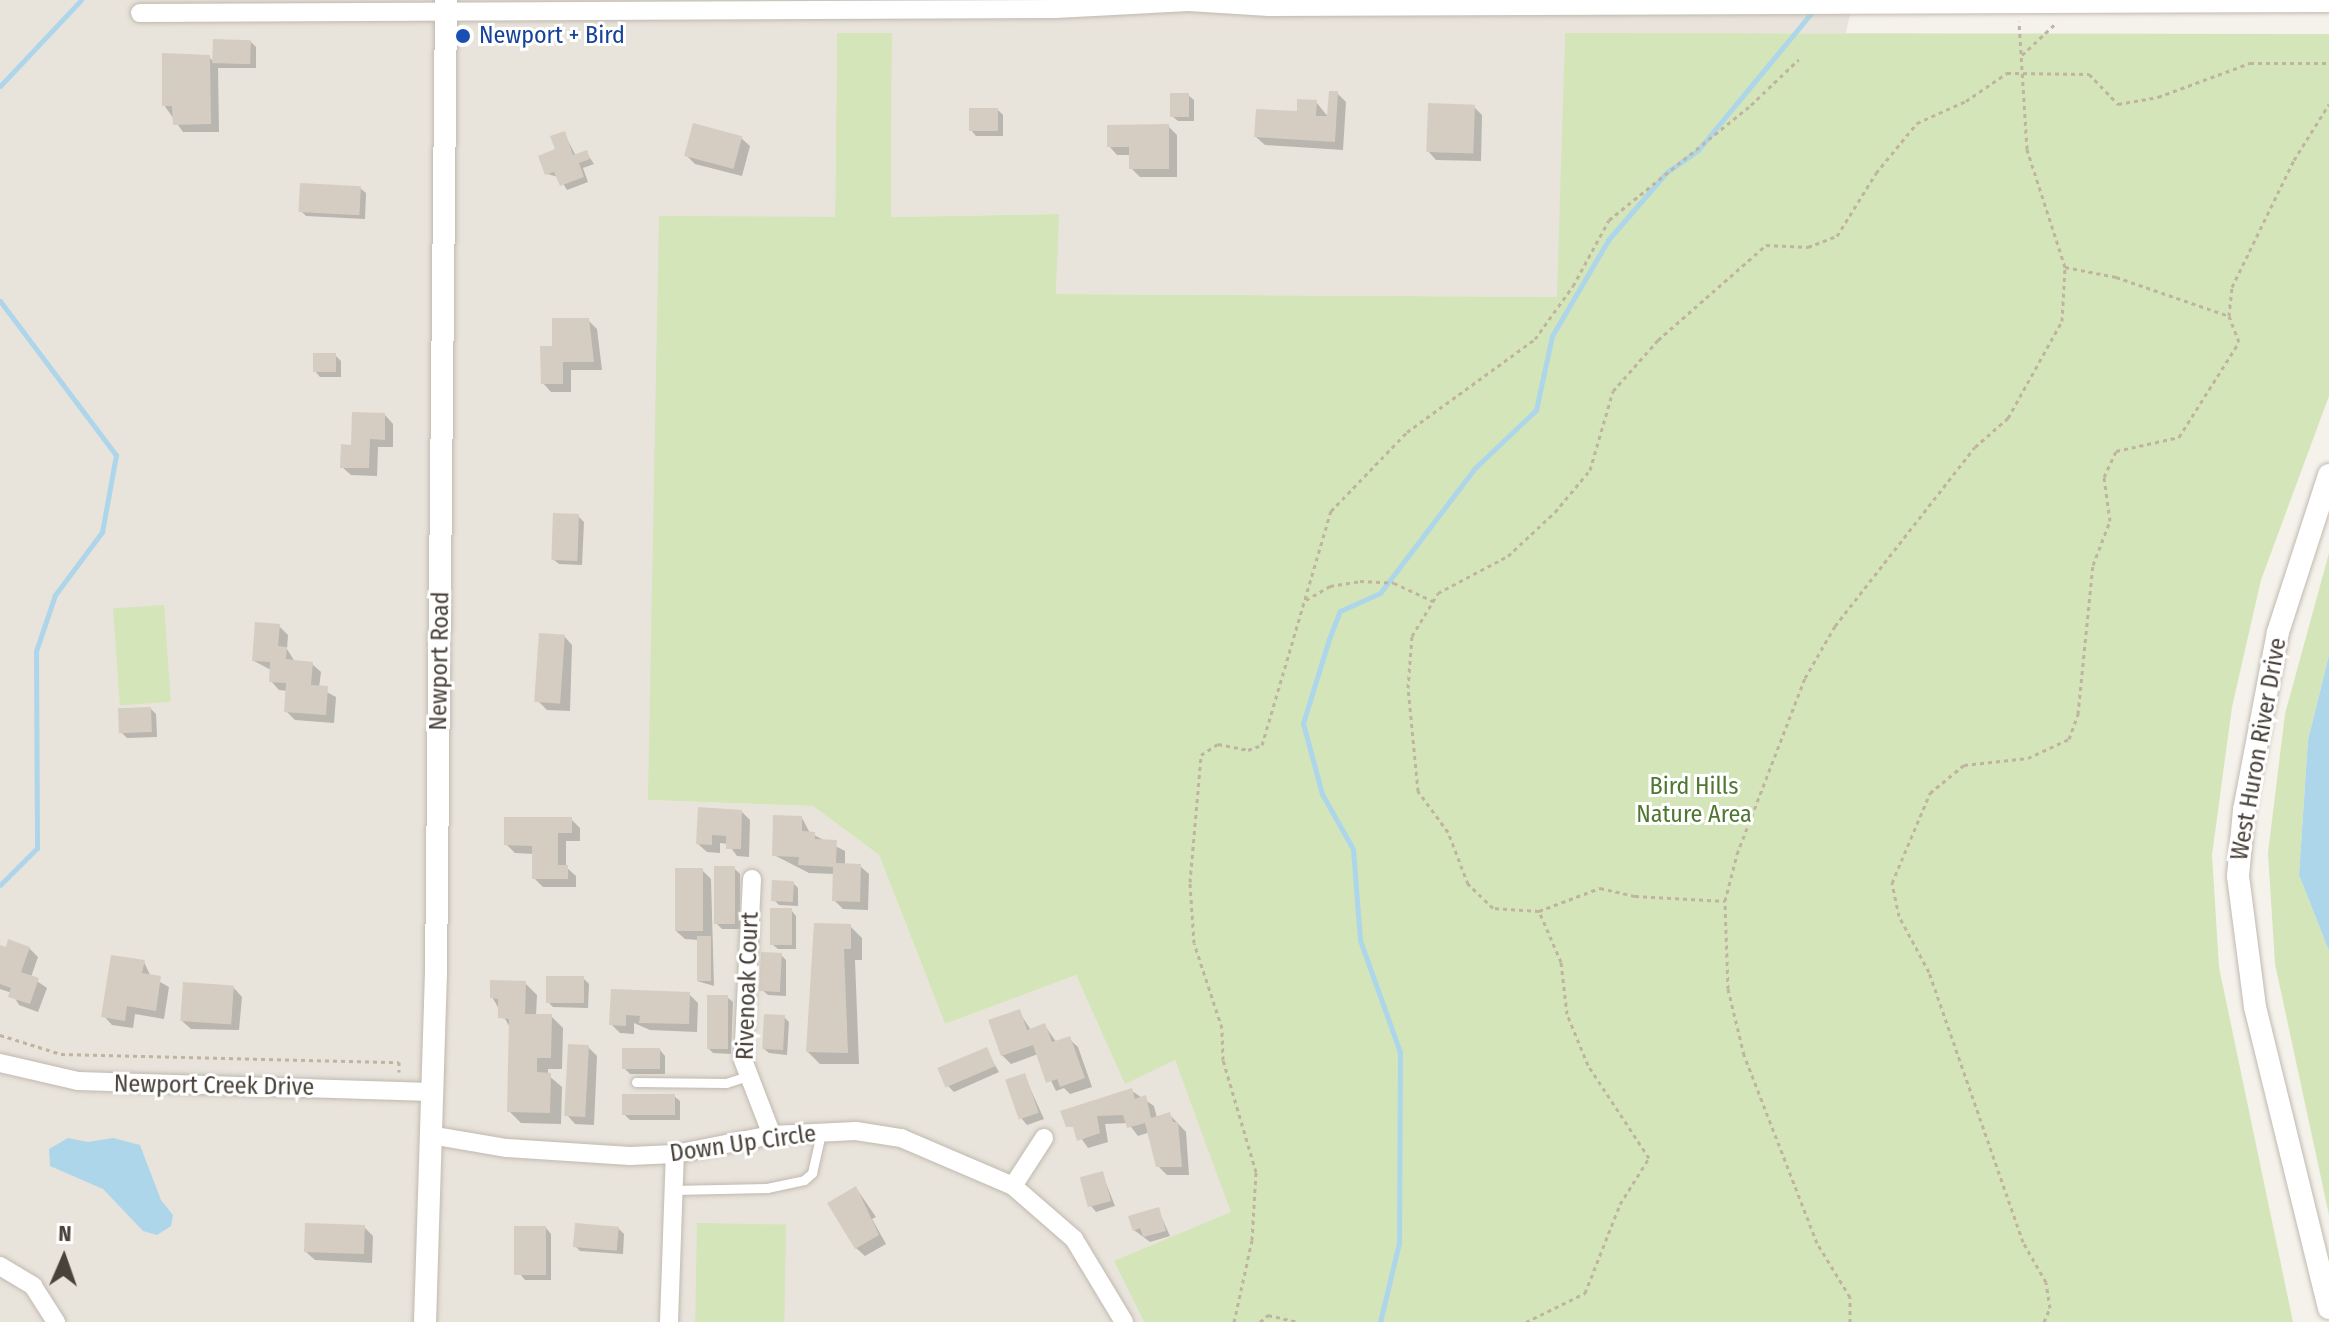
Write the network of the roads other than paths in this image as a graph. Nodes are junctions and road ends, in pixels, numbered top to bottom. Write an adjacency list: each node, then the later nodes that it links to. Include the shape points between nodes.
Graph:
1 (2329, 3): 2 (street, via 1269,7 1189,2 1055,9)
2 (448, 5): 3 (street); 9 (street, Newport Road)
3 (140, 13)
4 (2329, 475): 18 (street, West Huron River Drive, via 2278,632 2244,810 2238,876 2255,1007)
5 (752, 879): 7 (street, Rivenoak Court, via 743,1060)
6 (0, 1063): 9 (street, Newport Creek Drive, via 78,1081)
7 (747, 1076): 8 (lane, via 726,1083); 12 (street, Rivenoak Court)
8 (636, 1082)
9 (431, 1092): 11 (street, Newport Road)
10 (821, 1133): 12 (street, Down Up Circle); 15 (street, Down Up Circle, via 856,1131 901,1138); 16 (lane, via 812,1173 804,1180 767,1188)
11 (430, 1135): 14 (street, Down Up Circle, via 507,1148); 20 (street, Newport Road)
12 (772, 1135): 14 (street, Down Up Circle)
13 (1044, 1138): 15 (street)
14 (675, 1154): 16 (street)
15 (1013, 1186): 22 (street, Down Up Circle, via 1074,1239)
16 (673, 1190): 21 (street)
17 (0, 1266): 19 (street, via 33,1286)
18 (2329, 1308)
19 (56, 1322)
20 (425, 1322)
21 (669, 1322)
22 (1124, 1322)

